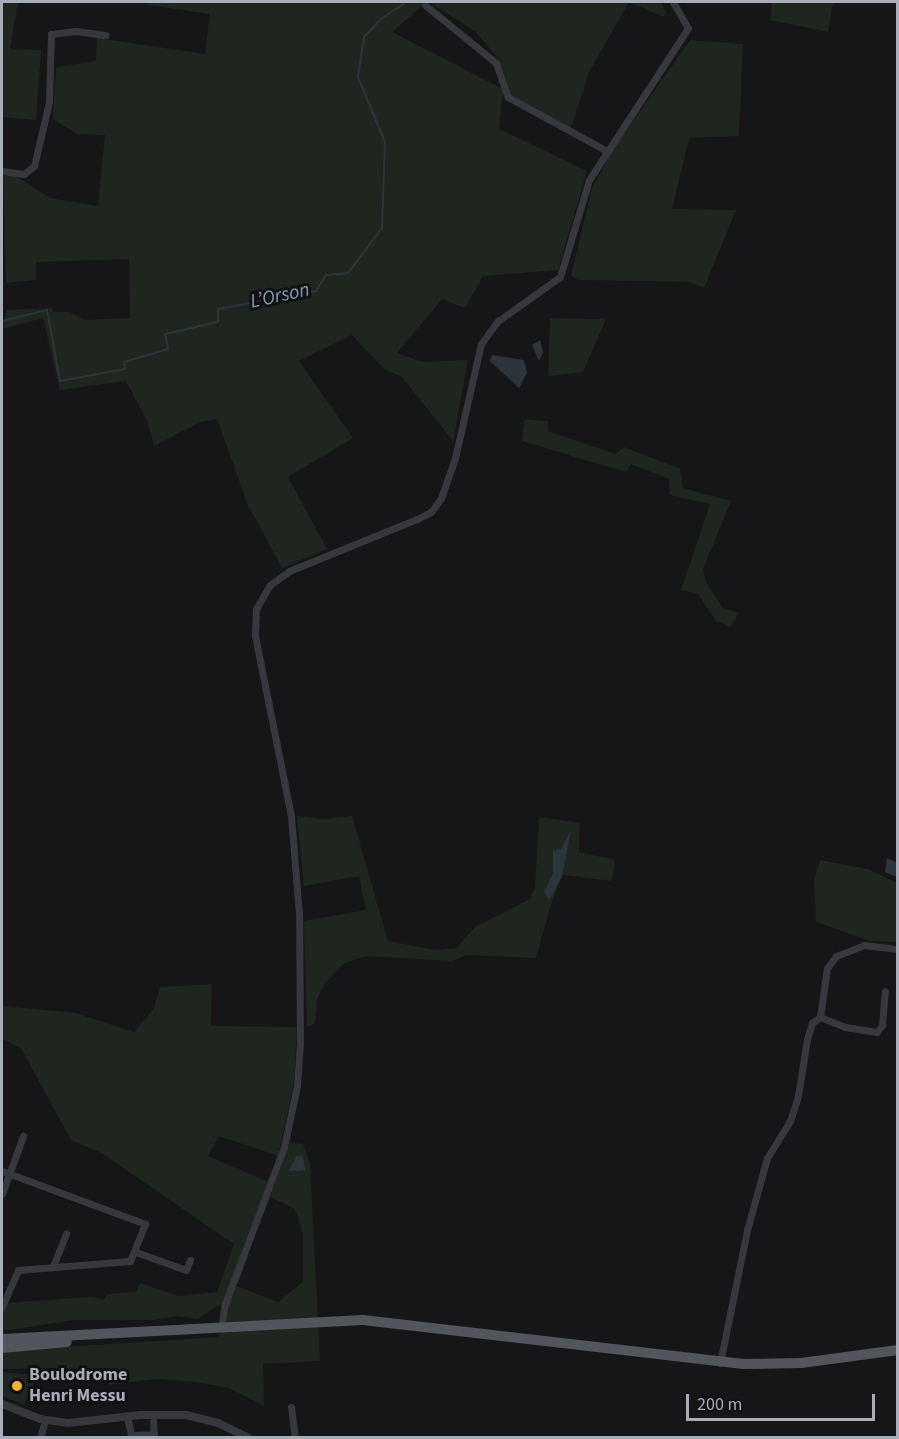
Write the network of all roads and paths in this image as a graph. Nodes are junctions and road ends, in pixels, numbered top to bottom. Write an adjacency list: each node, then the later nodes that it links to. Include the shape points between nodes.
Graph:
1 (673, 2): 4 (street, via 688,28)
2 (425, 5): 4 (street, via 496,63 508,97)
3 (106, 35): 5 (street, via 76,31 51,34 49,102 34,166 24,174)
4 (607, 151): 18 (street, via 589,180 560,277 498,321 481,344 455,458 441,498 431,512 290,571 270,585 256,609 255,636 291,816 299,914 300,1043 297,1086 284,1147 225,1304)
5 (2, 171)
6 (897, 949): 8 (street, via 864,945 831,960)
7 (885, 991): 8 (street, via 882,1024 877,1032 845,1027)
8 (820, 1017): 23 (street, via 812,1023 807,1039 790,1121 767,1158 747,1230)
9 (23, 1136): 11 (street)
10 (2, 1171): 11 (street)
11 (9, 1174): 12 (street); 14 (street, via 145,1224)
12 (2, 1194)
13 (66, 1234): 16 (street)
14 (136, 1252): 15 (street, via 186,1270); 16 (street, via 130,1261)
15 (190, 1260)
16 (54, 1266): 17 (street, via 18,1270)
17 (2, 1306)
18 (221, 1328): 19 (main road); 23 (main road, via 383,1321)
19 (123, 1334): 20 (main road); 21 (main road, via 115,1338)
20 (2, 1339)
21 (2, 1348)
22 (897, 1350): 23 (main road, via 787,1364)
23 (720, 1363)
24 (2, 1404): 28 (street)
25 (291, 1407): 32 (street)
26 (153, 1414): 27 (street); 29 (street); 31 (street, via 198,1417)
27 (127, 1417): 28 (street, via 79,1423); 29 (street, via 131,1435)
28 (45, 1420): 30 (street)
29 (154, 1436)
30 (40, 1437)
31 (249, 1437)
32 (295, 1437)

